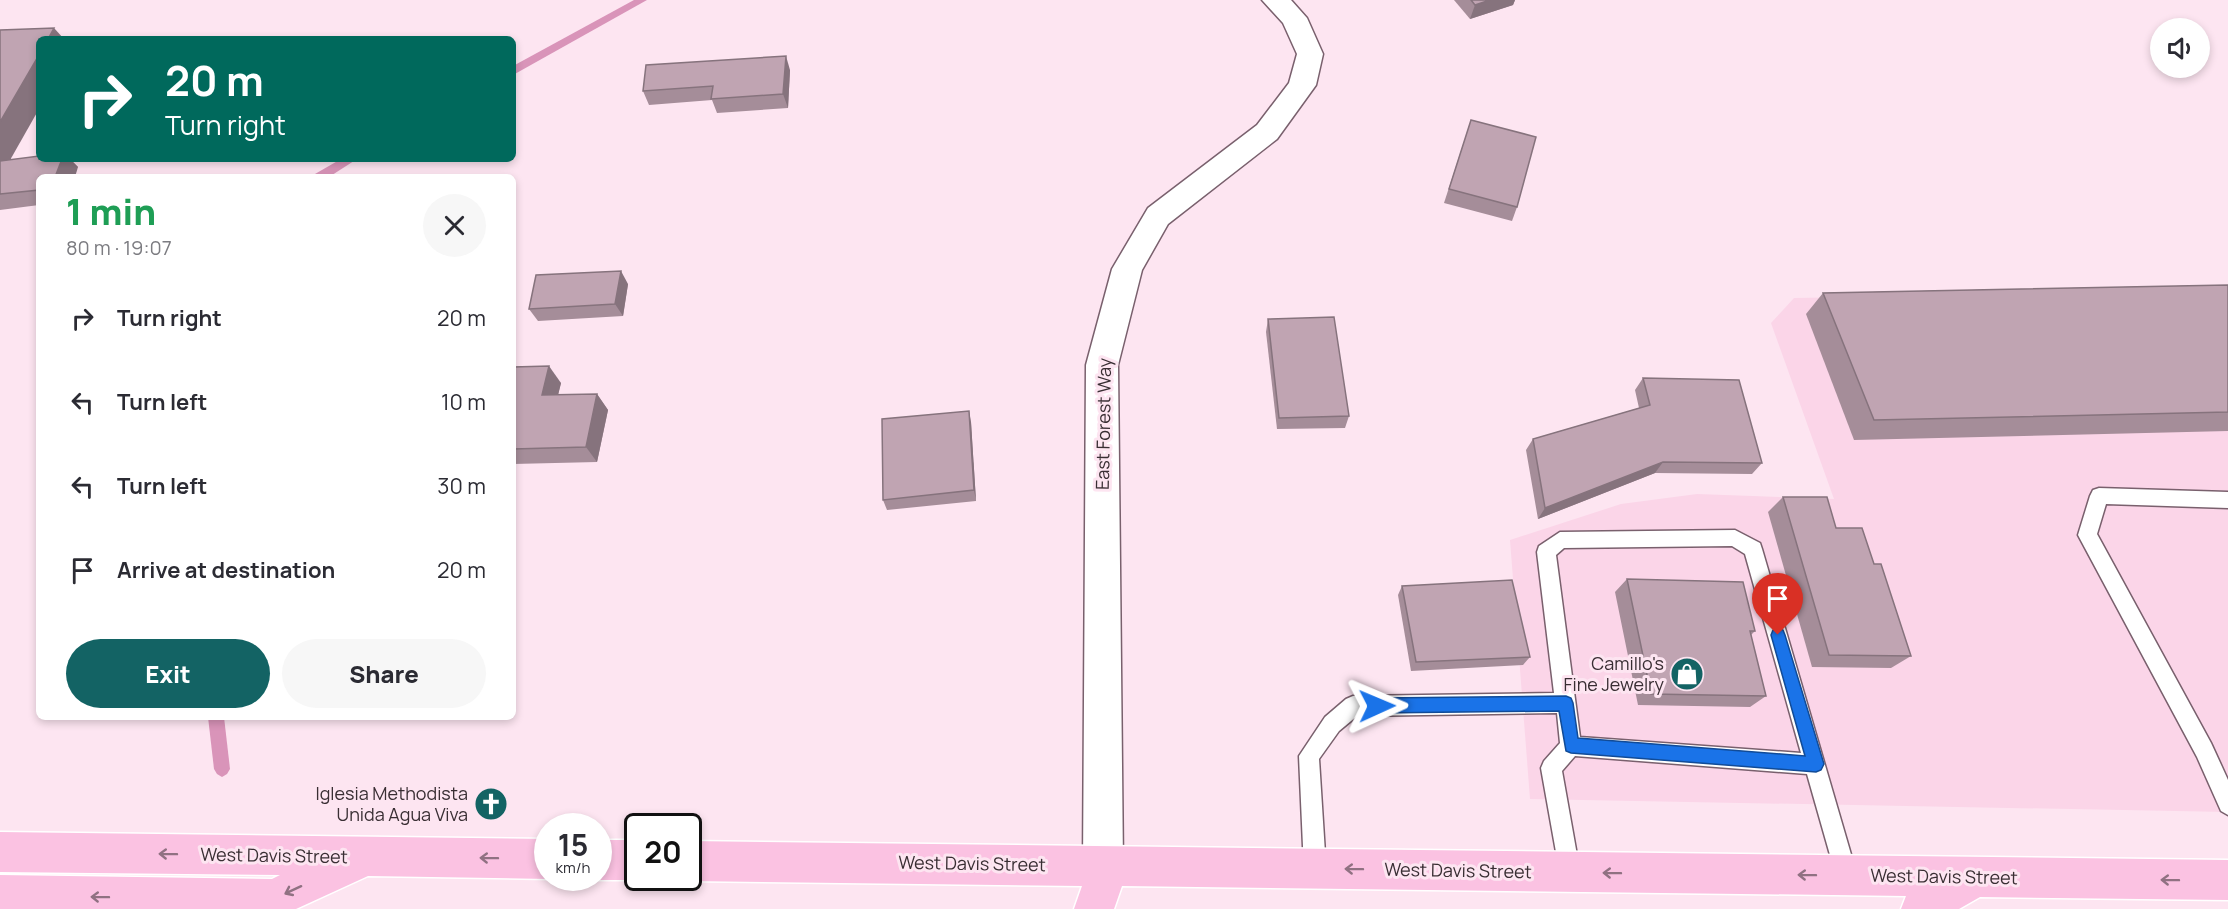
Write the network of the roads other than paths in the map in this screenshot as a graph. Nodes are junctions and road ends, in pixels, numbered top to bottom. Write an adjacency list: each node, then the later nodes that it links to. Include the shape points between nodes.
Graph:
1 (1275, 0): 11 (street, East Forest Way, via 1294,18 1310,54 1302,85 1267,132 1158,216 1127,269 1102,365)
2 (2228, 500): 6 (lane, via 2099,496 2087,536 2204,750)
3 (1566, 703): 4 (lane); 5 (lane, via 1546,552 1560,540 1735,537 1753,549); 12 (lane, via 1353,706 1332,724 1309,756)
4 (1571, 746): 5 (lane); 13 (lane, via 1551,768)
5 (1816, 764): 14 (lane)
6 (2228, 804)
7 (0, 852): 8 (main road, West Davis Street, one-way to 7)
8 (366, 857): 9 (main road, West Davis Street, one-way to 8); 17 (main road, one-way to 17, via 273,899)
9 (534, 859)
10 (702, 861): 11 (main road, West Davis Street)
11 (1103, 866): 12 (main road, West Davis Street); 18 (main road, via 1102,890)
12 (1315, 868): 13 (main road, West Davis Street, one-way to 12)
13 (1569, 872): 14 (main road, West Davis Street, one-way to 13)
14 (1846, 875): 15 (main road, West Davis Street)
15 (1976, 877): 16 (main road, West Davis Street, one-way to 15); 19 (main road)
16 (2228, 880)
17 (0, 895)
18 (1095, 909)
19 (1920, 909)

